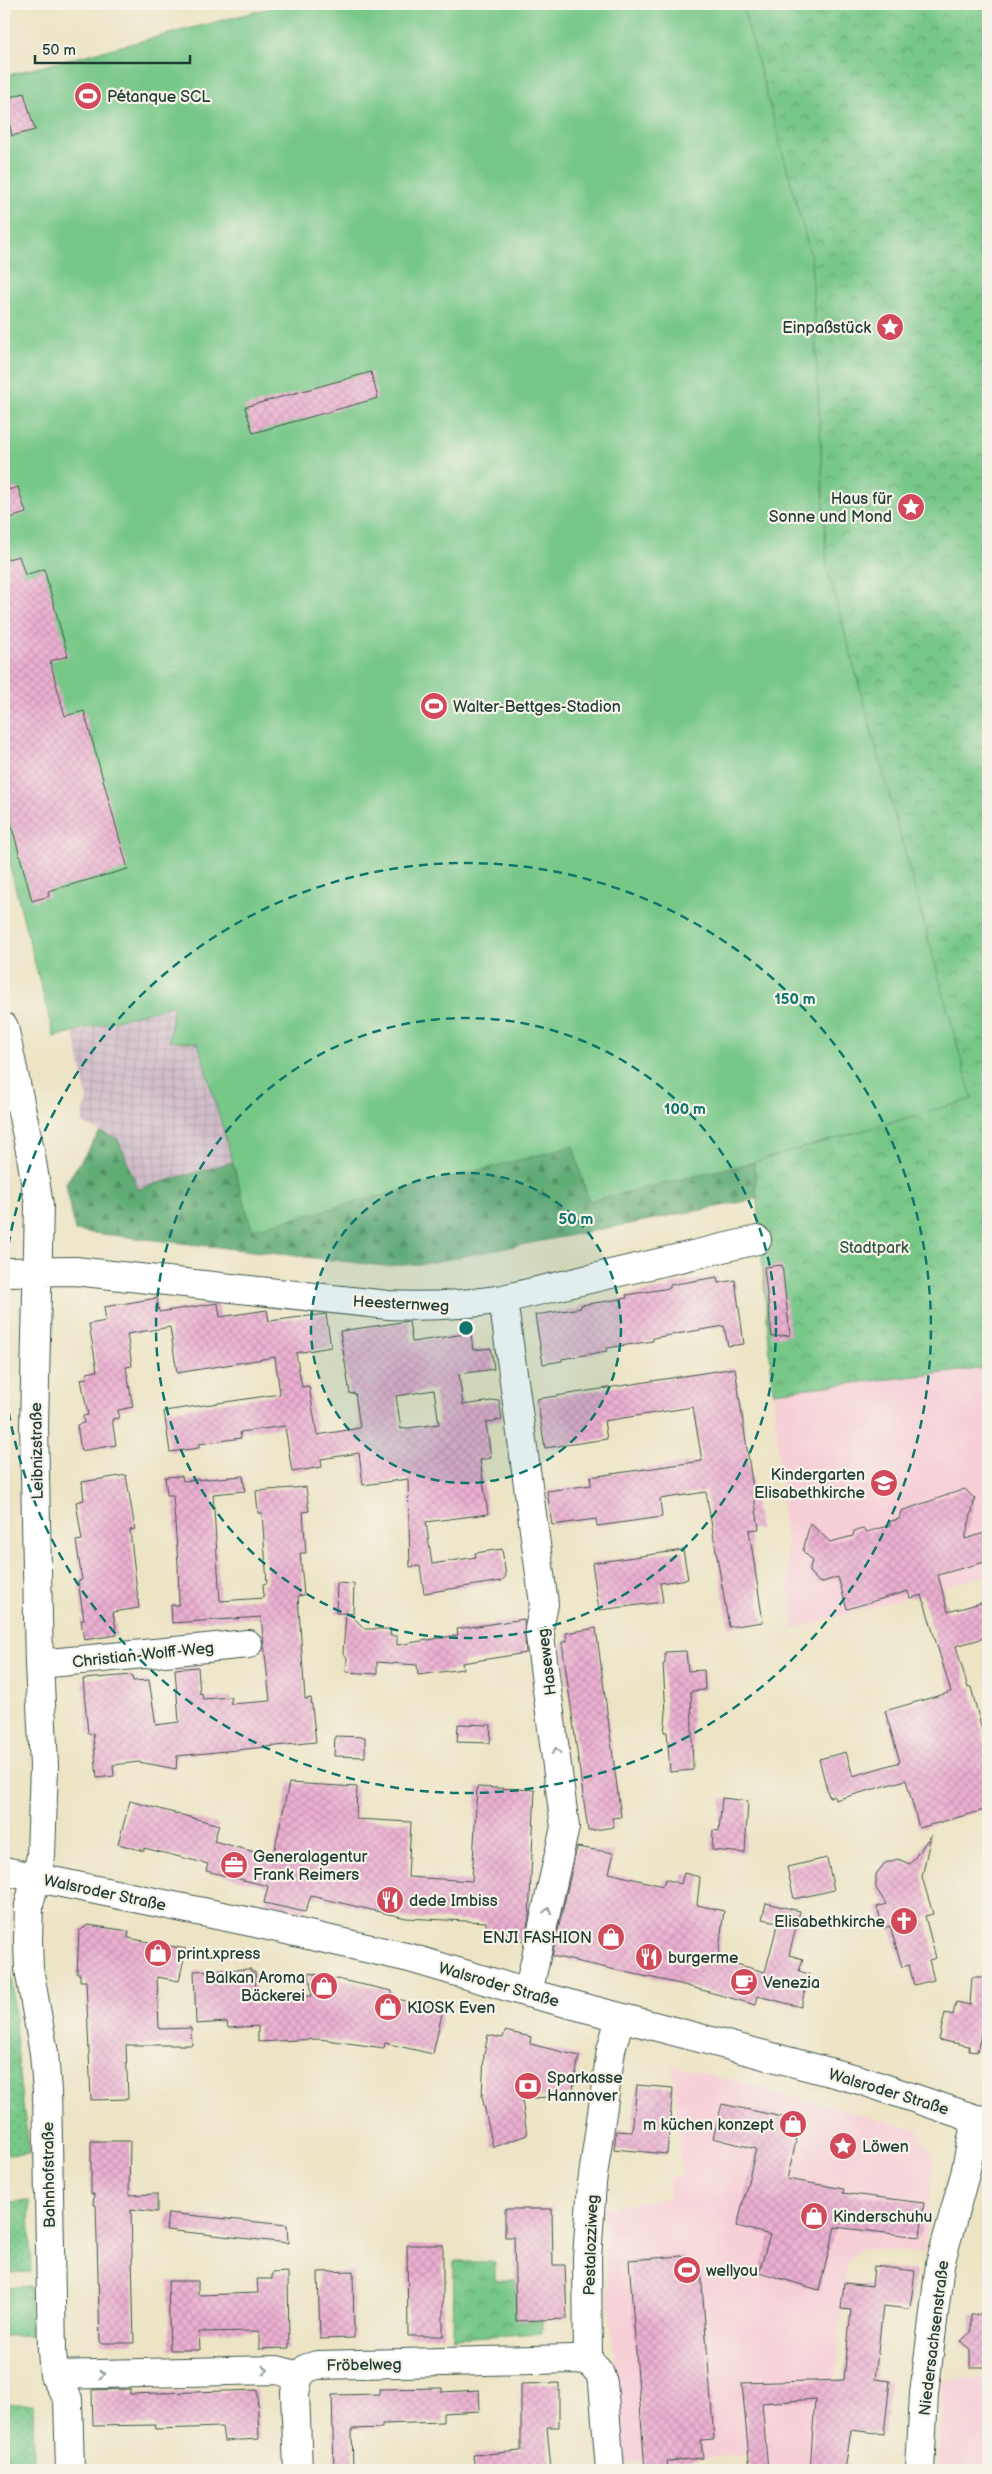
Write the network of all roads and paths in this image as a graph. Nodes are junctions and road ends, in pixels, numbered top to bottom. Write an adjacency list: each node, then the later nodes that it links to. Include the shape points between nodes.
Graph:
1 (4, 1027): 3 (street, Leibnizstraße, via 39,1205)
2 (757, 1240): 5 (street, Heesternweg)
3 (39, 1270): 4 (street, Heesternweg); 5 (street, Heesternweg, via 76,1271 400,1306 426,1307); 7 (street, Leibnizstraße, via 34,1426)
4 (4, 1272)
5 (503, 1299): 10 (street, Haseweg, one-way to 5, via 565,1827 539,1629 544,1604)
6 (248, 1644): 7 (street, Christian-Wolff-Weg)
7 (39, 1664): 9 (street, Leibnizstraße, via 44,1766 41,1856)
8 (4, 1872): 9 (street, Walsroder Straße)
9 (36, 1878): 10 (street, Walsroder Straße, via 410,1958); 14 (street, Bahnhofstraße, via 29,1905 28,1941 47,2091)
10 (528, 1993): 11 (street, Walsroder Straße)
11 (620, 2018): 12 (street, Walsroder Straße, via 860,2080); 13 (street, Pestalozziweg, via 611,2050 592,2184 587,2258)
12 (982, 2119): 19 (street, Niedersachsenstraße, via 940,2264 924,2394)
13 (588, 2360): 15 (street, Fröbelweg, via 318,2365 307,2368); 18 (street, via 599,2372 603,2383)
14 (54, 2375): 15 (street, one-way to 15, via 277,2370); 16 (street, Bahnhofstraße, via 68,2399)
15 (299, 2376): 17 (street, via 295,2393)
16 (70, 2470)
17 (298, 2470)
18 (610, 2470)
19 (920, 2470)

